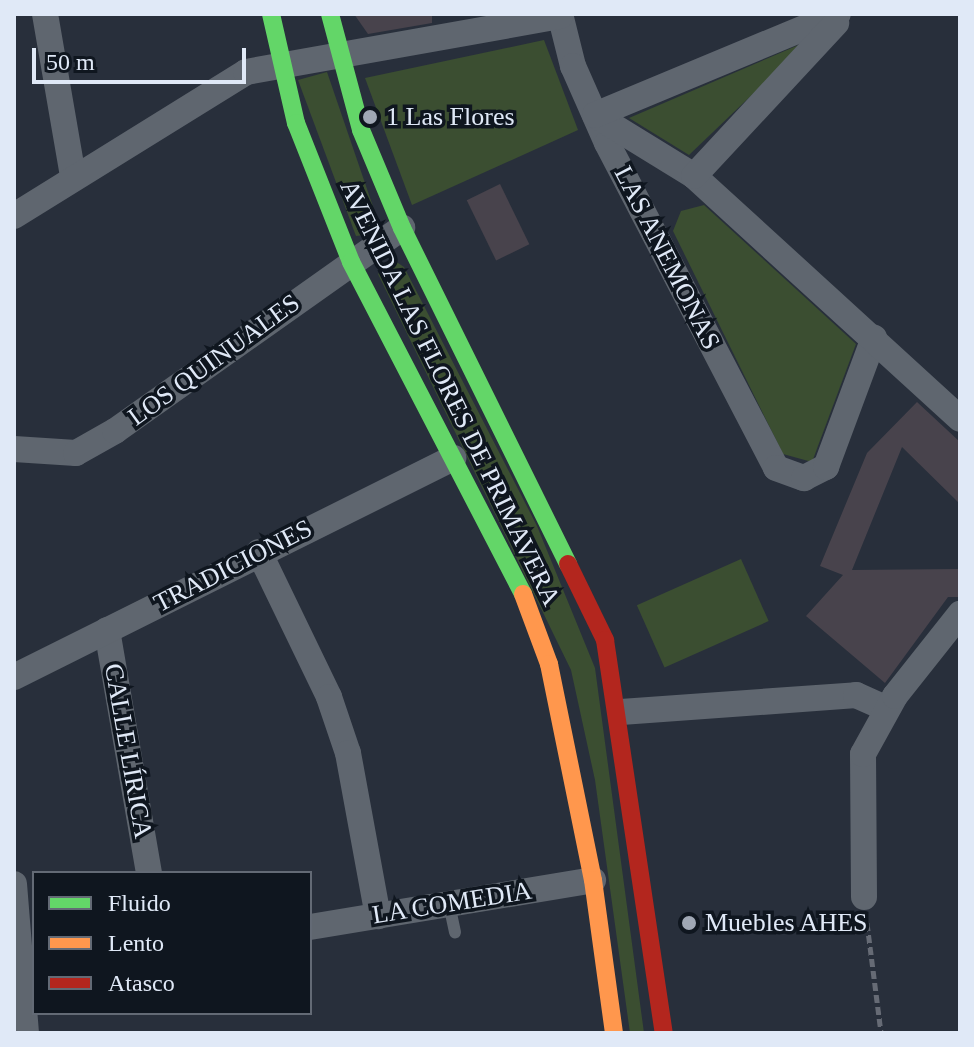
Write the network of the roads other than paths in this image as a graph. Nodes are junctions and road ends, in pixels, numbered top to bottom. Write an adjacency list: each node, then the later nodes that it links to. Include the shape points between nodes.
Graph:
1 (45, 14): 9 (street)
2 (271, 14): 7 (main road, AVENIDA LAS FLORES DE PRIMAVERA)
3 (330, 14): 6 (main road, AVENIDA LAS FLORES DE PRIMAVERA)
4 (560, 15): 6 (street); 8 (street, LAS ANEMONAS)
5 (841, 15): 8 (street); 10 (street)
6 (341, 60): 7 (street); 12 (main road, AVENIDA LAS FLORES DE PRIMAVERA)
7 (279, 64): 9 (street, via 205,92); 13 (main road, AVENIDA LAS FLORES DE PRIMAVERA)
8 (595, 115): 10 (street); 14 (street, LAS ANEMONAS, via 776,468 804,478 826,467)
9 (73, 176): 11 (street)
10 (694, 176): 14 (street)
11 (14, 216)
12 (402, 228): 13 (street, LOS QUINUALES); 23 (main road, AVENIDA LAS FLORES DE PRIMAVERA, via 588,593)
13 (351, 262): 16 (street, LOS QUINUALES, via 76,453); 17 (main road, AVENIDA LAS FLORES DE PRIMAVERA)
14 (874, 338): 15 (street)
15 (960, 419)
16 (14, 449)
17 (453, 458): 18 (street, TRADICIONES); 25 (main road, AVENIDA LAS FLORES DE PRIMAVERA, via 522,591 549,664)
18 (259, 552): 20 (street, TRADICIONES); 29 (street, via 343,739)
19 (960, 614): 22 (street)
20 (107, 630): 21 (street, TRADICIONES); 24 (street, CALLE LÍRICA)
21 (14, 677)
22 (887, 709): 23 (street, via 856,695); 27 (street, via 863,754)
23 (621, 712): 35 (main road, AVENIDA LAS FLORES DE PRIMAVERA)
24 (149, 871)
25 (593, 880): 28 (street, LA COMEDIA); 34 (main road, AVENIDA LAS FLORES DE PRIMAVERA)
26 (14, 884): 32 (street)
27 (864, 897)
28 (449, 904): 29 (street, LA COMEDIA); 31 (lane)
29 (378, 916): 30 (street, LA COMEDIA)
30 (312, 927)
31 (455, 932)
32 (30, 969): 33 (street, via 20,989)
33 (26, 1033)
34 (614, 1033)
35 (664, 1033)

